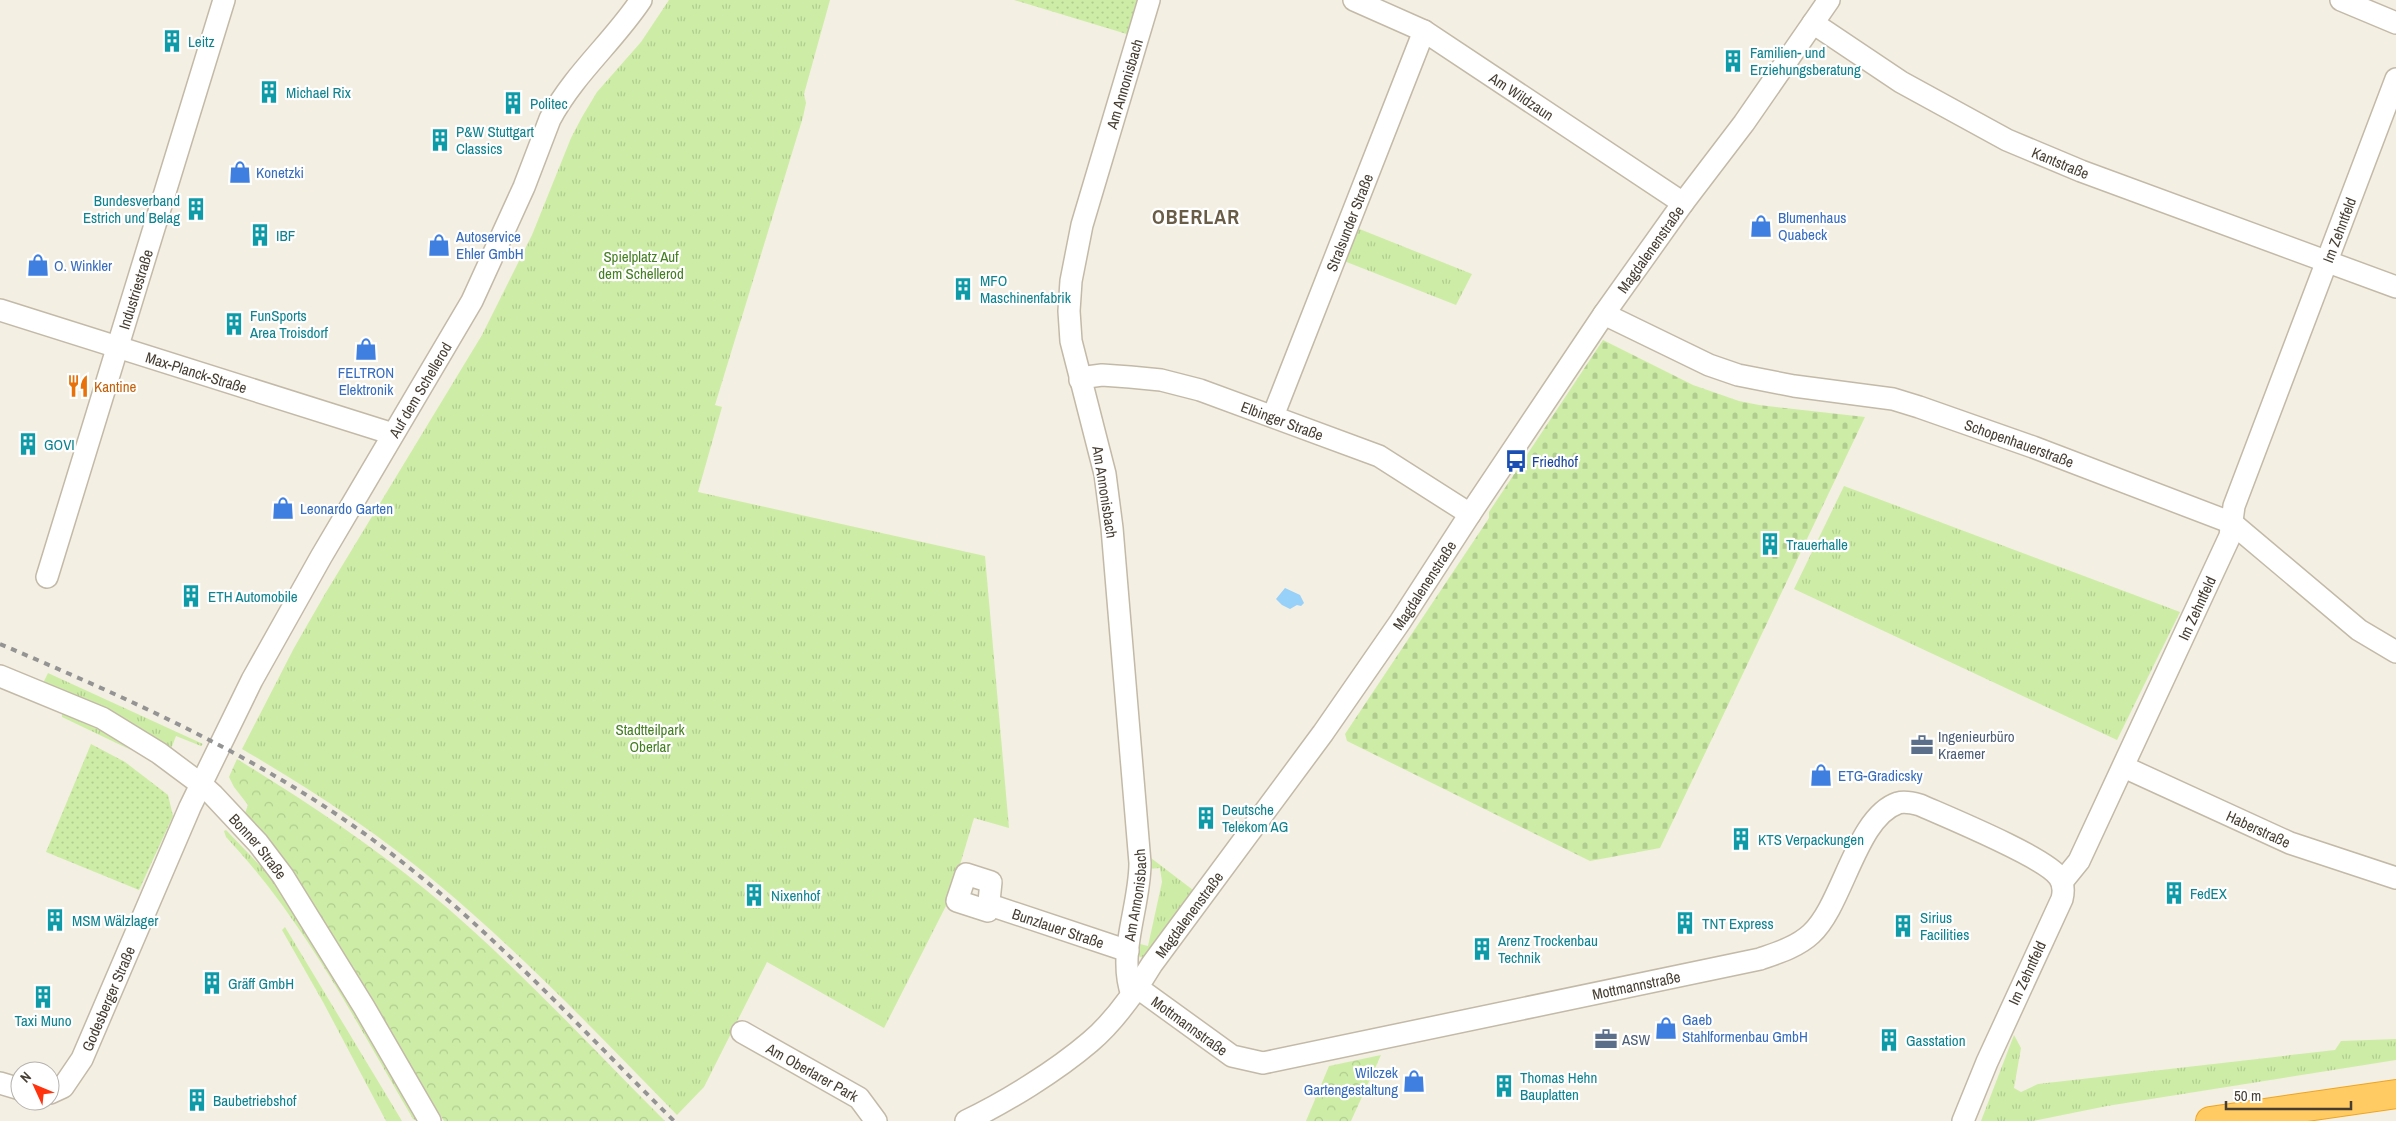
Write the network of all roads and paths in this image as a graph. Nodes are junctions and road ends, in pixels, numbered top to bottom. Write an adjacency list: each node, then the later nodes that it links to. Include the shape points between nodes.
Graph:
1 (224, 0): 16 (street, Industriestraße)
2 (641, 0): 19 (street, Auf dem Schellerod, via 560,101 472,301)
3 (1149, 0): 17 (street, Am Annonisbach, via 1076,250 1069,311 1070,341)
4 (1354, 0): 9 (street, Am Wildzaun)
5 (1830, 0): 8 (street, Magdalenenstraße)
6 (2341, 0): 7 (street)
7 (2396, 22)
8 (1813, 23): 11 (street, Magdalenenstraße, via 1744,123); 12 (street, Kantstraße, via 1900,82 2007,140)
9 (1424, 31): 11 (street, Am Wildzaun); 18 (street, Stralsunder Straße)
10 (2396, 79): 12 (street, Im Zehntfeld)
11 (1683, 203): 15 (street, Magdalenenstraße)
12 (2326, 263): 13 (street, Kantstraße); 21 (street, Im Zehntfeld, via 2234,506)
13 (2396, 287)
14 (0, 310): 16 (street, Max-Planck-Straße)
15 (1604, 314): 20 (street, Magdalenenstraße); 21 (street, Schopenhauerstraße, via 1709,365 1738,375 1893,399 1919,406)
16 (119, 348): 19 (street, Max-Planck-Straße); 22 (street, Industriestraße)
17 (1080, 380): 18 (street, Elbinger Straße, via 1102,375 1161,380); 30 (street, Am Annonisbach, via 1109,498 1130,729 1140,879)
18 (1273, 416): 20 (street, Elbinger Straße, via 1379,456)
19 (393, 434): 26 (street, Auf dem Schellerod, via 266,652)
20 (1470, 514): 31 (street, Magdalenenstraße, via 1291,779)
21 (2232, 523): 23 (street, Schopenhauerstraße, via 2359,630); 25 (street, Im Zehntfeld, via 2230,536)
22 (47, 578)
23 (2396, 652)
24 (0, 676): 26 (street, Bonner Straße, via 102,718)
25 (2124, 767): 27 (street, Haberstraße, via 2290,844); 28 (street, Im Zehntfeld, via 2079,861)
26 (202, 784): 33 (street, Godesberger Straße, via 82,1059); 35 (street, Bonner Straße, via 258,843 283,876)
27 (2396, 878)
28 (2062, 882): 31 (street, Mottmannstraße, via 2048,866 1920,804 1898,803 1874,820 1823,918 1811,934 1785,950 1760,959 1263,1063 1232,1056); 36 (street, Im Zehntfeld, via 2062,899)
29 (990, 905): 30 (street, Bunzlauer Straße)
30 (1128, 951): 31 (street, Am Annonisbach, via 1128,985)
31 (1135, 991): 38 (street, Magdalenenstraße, via 1090,1042)
32 (742, 1032): 37 (street, Am Oberlarer Park, via 859,1098)
33 (60, 1088)
34 (2396, 1094): 39 (highway)
35 (430, 1118)
36 (1964, 1119)
37 (876, 1121)
38 (968, 1121)
39 (2210, 1121)

